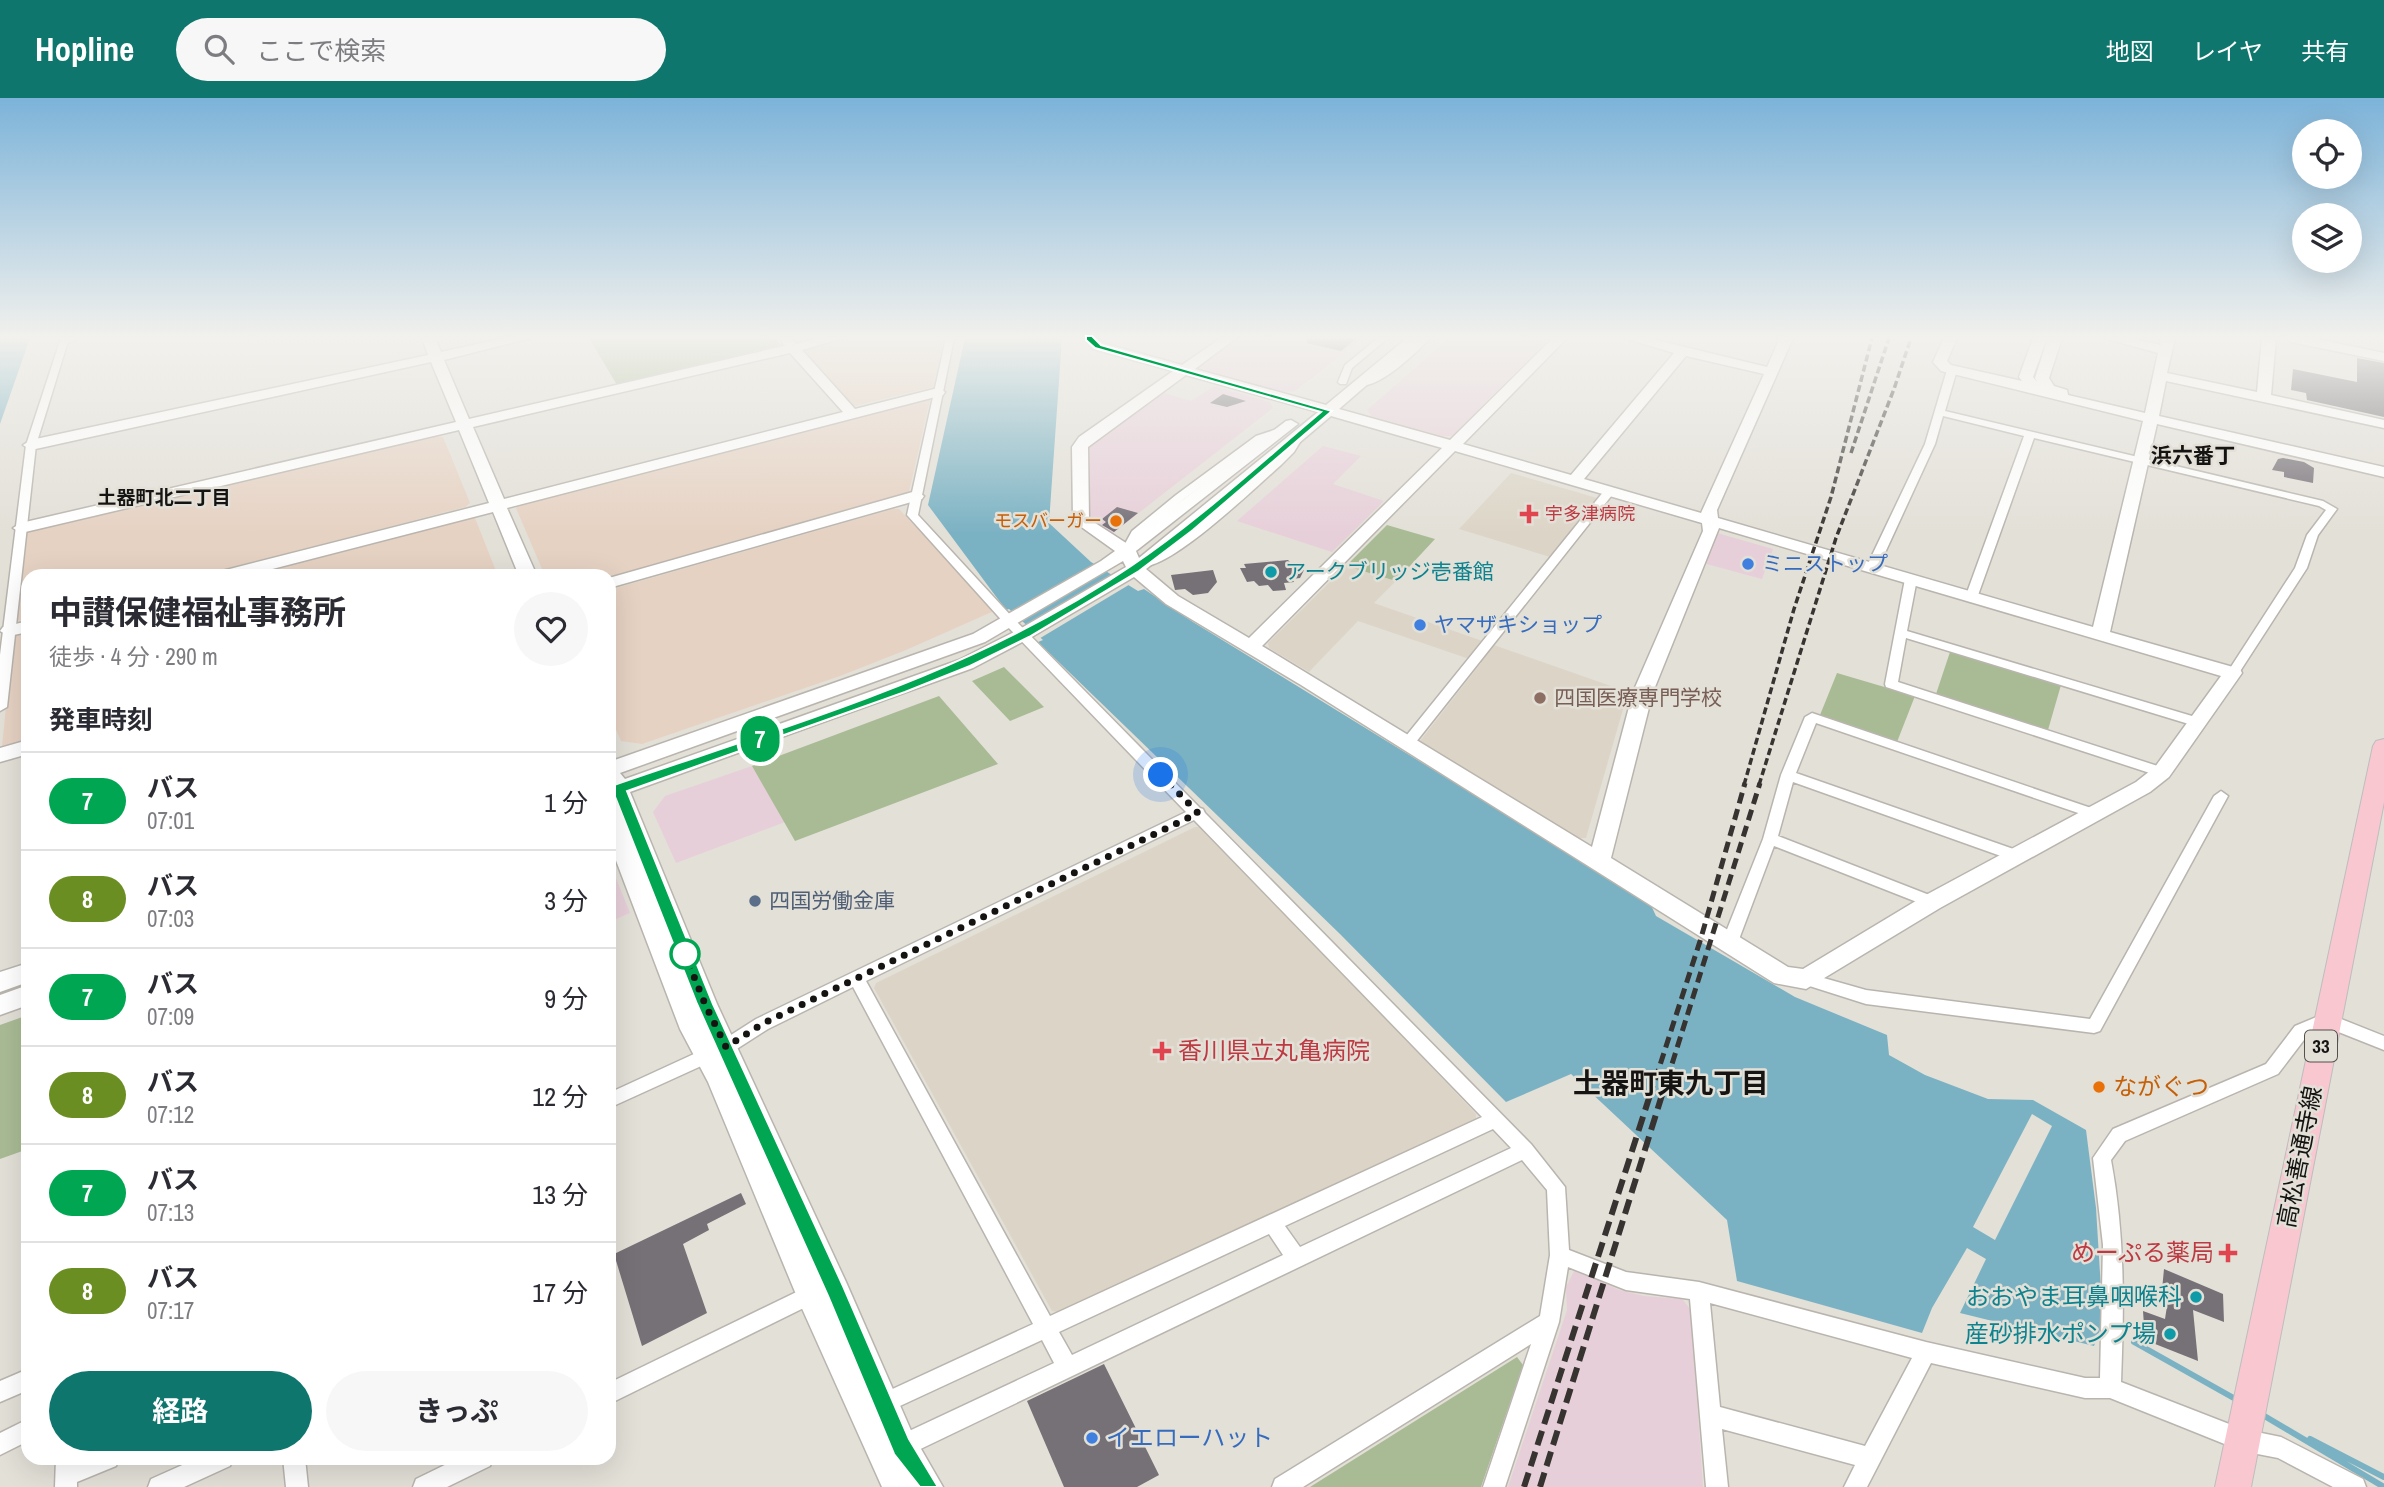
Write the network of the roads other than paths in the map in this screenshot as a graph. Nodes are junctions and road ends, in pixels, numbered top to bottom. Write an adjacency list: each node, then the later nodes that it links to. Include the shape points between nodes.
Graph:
1 (46, 403): 26 (street)
2 (227, 403): 26 (street)
3 (447, 403): 24 (street)
4 (553, 403): 24 (street)
5 (842, 403): 21 (street)
6 (896, 403): 21 (street)
7 (936, 403): 33 (street)
8 (1138, 403): 37 (street, via 1080,444 1079,519)
9 (1299, 403): 19 (street)
10 (1325, 403): 19 (street)
11 (1330, 403): 19 (street)
12 (1498, 403): 27 (street)
13 (1639, 403): 31 (street)
14 (1758, 403): 35 (street, via 1709,510)
15 (1944, 403): 20 (street)
16 (2084, 403): 22 (street)
17 (2154, 403): 22 (street)
18 (2286, 403): 23 (street)
19 (1320, 409): 27 (street); 37 (street, via 1283,430); 37 (street, via 1300,434 1189,528)
20 (1941, 413): 25 (street); 38 (street)
21 (852, 414): 34 (street)
22 (2151, 416): 28 (street); 29 (street); 30 (street)
23 (2384, 424)
24 (457, 427): 34 (street); 36 (street)
25 (2030, 434): 28 (street); 44 (street)
26 (31, 445): 36 (street)
27 (1453, 448): 31 (street); 50 (street)
28 (2143, 461): 49 (street); 51 (street, via 2332,509 2313,535 2301,568)
29 (2384, 465)
30 (2384, 472)
31 (1573, 482): 32 (street)
32 (1608, 493): 35 (street); 54 (street)
33 (916, 496): 43 (street); 45 (street, via 912,514)
34 (493, 507): 39 (street); 40 (street); 41 (street)
35 (1711, 523): 38 (street); 68 (street, via 1643,692)
36 (21, 528): 47 (street)
37 (1129, 565): 45 (street); 45 (street, via 1107,565); 50 (street, via 1172,600)
38 (1871, 568): 42 (street)
39 (251, 569)
40 (511, 569)
41 (524, 569)
42 (1911, 579): 44 (street); 48 (street)
43 (616, 581)
44 (1971, 598): 49 (street)
45 (1020, 626): 59 (street, via 966,664 901,689); 63 (street)
46 (21, 628): 47 (street)
47 (9, 631): 52 (street)
48 (1901, 633): 53 (street); 58 (street, via 1891,684)
49 (2100, 635): 51 (street)
50 (1251, 646): 54 (street)
51 (2233, 673): 53 (street)
52 (0, 706)
53 (2197, 722): 58 (street)
54 (1407, 744): 68 (street)
55 (21, 749): 56 (street)
56 (0, 755)
57 (2383, 756): 77 (main road, 高松善通寺線 / 33)
58 (2162, 772): 64 (street)
59 (616, 775)
60 (1788, 775): 64 (street, via 1812,717); 66 (street); 67 (street)
61 (616, 789): 79 (street, via 705,1004)
62 (2221, 796): 73 (street, via 2094,1026 1866,997)
63 (1198, 813): 72 (street); 81 (street)
64 (2092, 813): 67 (street)
65 (616, 832): 79 (street, via 694,1029)
66 (1770, 839): 69 (street); 70 (street)
67 (2017, 856): 69 (street)
68 (1599, 860): 70 (street)
69 (1932, 902): 73 (street)
70 (1730, 942): 73 (street, via 1783,976)
71 (21, 974): 74 (street)
72 (857, 979): 79 (street); 89 (street)
73 (1806, 979)
74 (0, 982)
75 (21, 998): 76 (street)
76 (0, 1005)
77 (2326, 1020): 78 (street); 93 (street, via 2301,1031 2273,1069 2119,1135 2102,1158 2116,1278); 99 (main road, 高松善通寺線 / 33)
78 (2384, 1043)
79 (716, 1051): 80 (street); 86 (street)
80 (616, 1098)
81 (1496, 1119): 82 (street); 83 (street)
82 (1525, 1150): 84 (street, via 1556,1187); 85 (street)
83 (1272, 1223): 85 (street); 89 (street)
84 (1560, 1255): 87 (street, via 1626,1281); 88 (street)
85 (1296, 1258): 91 (street)
86 (821, 1288): 94 (street); 96 (street)
87 (1699, 1291): 90 (street); 97 (street)
88 (1549, 1322): 113 (street); 114 (street)
89 (1046, 1328): 91 (street); 96 (street)
90 (1926, 1352): 93 (street, via 2085,1388); 102 (street)
91 (1068, 1368): 101 (street)
92 (21, 1382): 95 (street)
93 (2110, 1388): 99 (street)
94 (616, 1390)
95 (0, 1392)
96 (873, 1408): 101 (street)
97 (1710, 1415): 102 (street); 115 (street)
98 (21, 1434): 100 (street)
99 (2243, 1436): 117 (main road, 高松善通寺線 / 33); 118 (street, via 2281,1448)
100 (0, 1444)
101 (892, 1451): 111 (street); 112 (street)
102 (1871, 1458): 116 (street)
103 (90, 1465): 107 (street)
104 (207, 1465): 108 (street)
105 (295, 1465): 109 (street)
106 (468, 1465): 110 (street)
107 (67, 1474)
108 (159, 1487)
109 (297, 1487)
110 (424, 1487)
111 (899, 1487)
112 (927, 1487)
113 (1283, 1487)
114 (1494, 1487)
115 (1717, 1487)
116 (1855, 1487)
117 (2233, 1487)
118 (2355, 1487)

